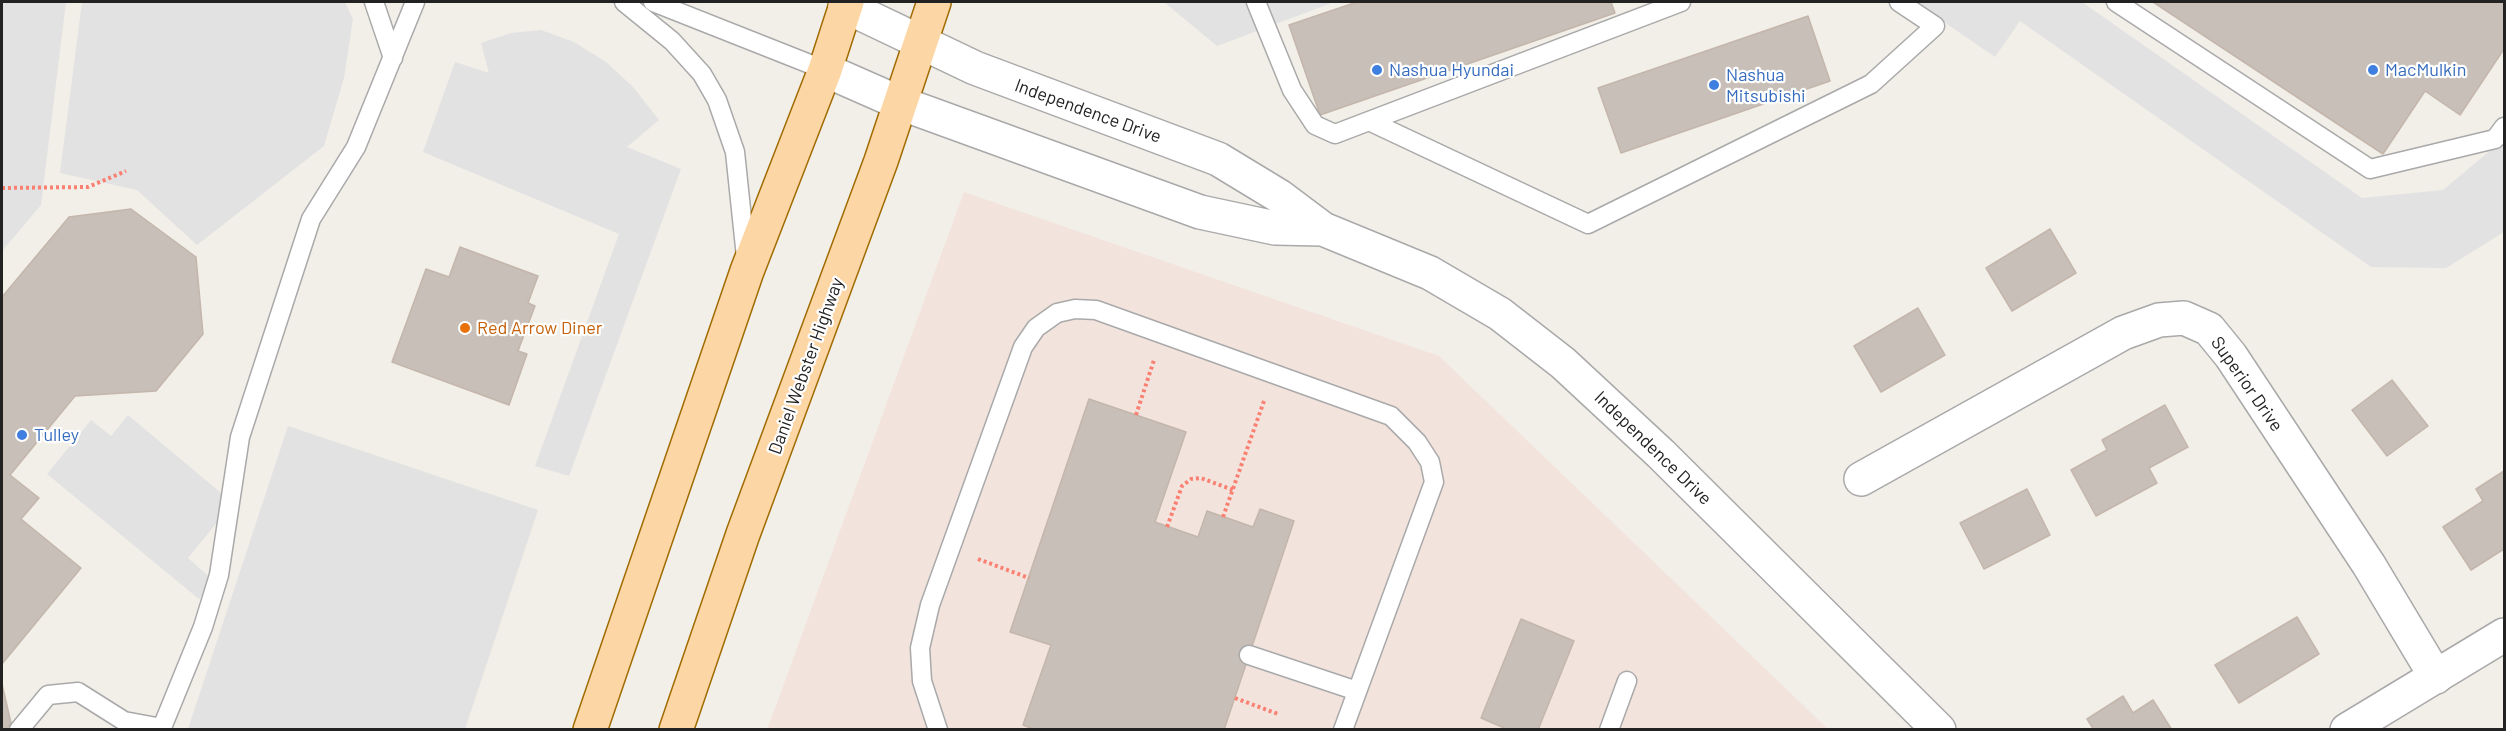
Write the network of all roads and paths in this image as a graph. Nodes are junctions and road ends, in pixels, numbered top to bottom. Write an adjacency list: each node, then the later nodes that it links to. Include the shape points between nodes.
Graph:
1 (374, 2): 12 (lane)
2 (416, 2): 12 (lane)
3 (624, 2): 20 (lane, via 672,41 702,74 717,99 735,152)
4 (653, 2): 13 (lane)
5 (934, 2): 11 (main road, Daniel Webster Highway)
6 (1256, 2): 15 (lane, via 1292,90 1315,125 1335,134)
7 (1681, 2): 15 (lane)
8 (1899, 2): 15 (lane, via 1935,27 1870,84 1588,224)
9 (2116, 2): 16 (lane, via 2370,169 2495,140)
10 (842, 3): 11 (street, Independence Drive); 13 (main road)
11 (921, 42): 14 (main road, Daniel Webster Highway); 19 (street, Independence Drive, via 975,68 1218,159 1279,196)
12 (393, 58): 38 (lane, via 356,147 311,219 240,437 219,575 203,627)
13 (825, 70): 14 (street, Independence Drive); 20 (main road)
14 (900, 103): 19 (street, Independence Drive, via 1200,212 1275,228); 40 (main road, Daniel Webster Highway)
15 (1369, 121)
16 (2505, 127)
17 (126, 171): 18 (path, via 88,187)
18 (2, 188)
19 (1323, 229): 44 (street, Independence Drive, via 1430,273 1500,314 1563,363 1661,454)
20 (747, 271): 39 (main road)
21 (1154, 359): 23 (path)
22 (1266, 398): 25 (path)
23 (1136, 415)
24 (1861, 479): 32 (street, Superior Drive, via 2122,333 2159,320 2184,318 2209,329 2231,356 2369,565)
25 (1233, 490): 26 (path); 27 (path, via 1201,478 1191,480 1182,486)
26 (1223, 518)
27 (1167, 527)
28 (974, 558): 29 (path)
29 (1029, 578)
30 (2505, 635): 32 (street)
31 (1249, 655): 34 (lane)
32 (2436, 677): 45 (street)
33 (1627, 681): 43 (lane)
34 (1357, 691): 41 (lane, via 1434,482 1430,462 1417,442 1390,416 1096,310 1057,313 1036,328 1023,347 930,605 920,648 922,681); 42 (lane)
35 (1235, 698): 36 (path)
36 (1278, 714)
37 (19, 729): 38 (lane, via 48,695 78,692 124,721)
38 (161, 729)
39 (590, 729)
40 (676, 729)
41 (938, 729)
42 (1343, 729)
43 (1609, 729)
44 (1939, 729)
45 (2347, 729)

